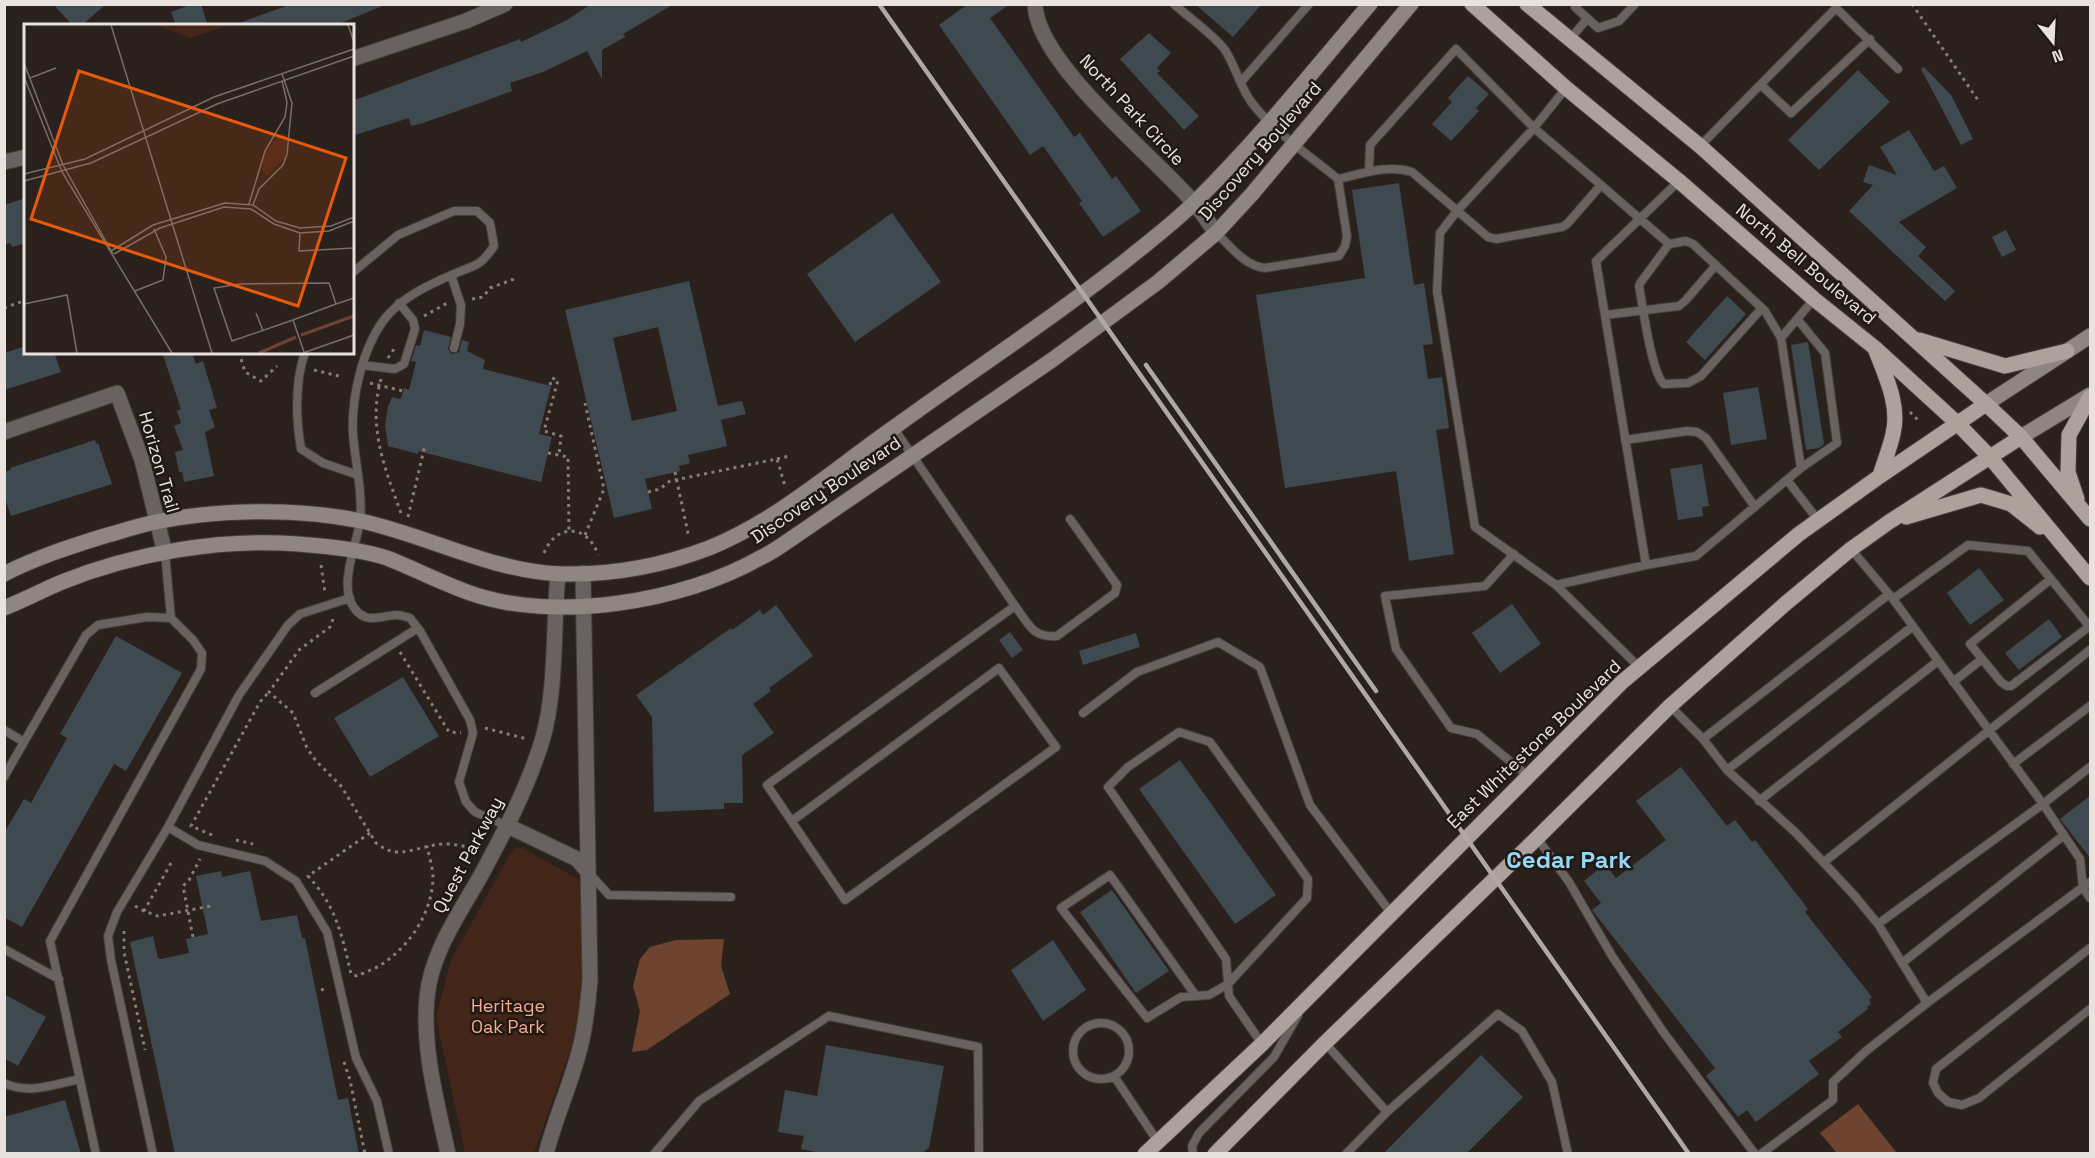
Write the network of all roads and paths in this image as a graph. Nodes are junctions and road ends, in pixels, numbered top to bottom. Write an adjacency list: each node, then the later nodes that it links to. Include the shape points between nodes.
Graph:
1 (505, 4): 15 (street)
2 (1035, 4): 31 (street, North Park Circle, via 1046,41 1063,64)
3 (1174, 4): 17 (lane, via 1224,48)
4 (1309, 4): 17 (lane)
5 (1370, 4): 21 (street, Discovery Boulevard)
6 (1412, 4): 23 (street, Discovery Boulevard)
7 (1472, 4): 19 (main road, North Bell Boulevard)
8 (1578, 4): 12 (lane, via 1575,7)
9 (1635, 4): 12 (lane, via 1619,21 1598,28)
10 (1912, 4): 20 (path)
11 (1531, 6): 13 (main road, North Bell Boulevard)
12 (1587, 19): 13 (lane)
13 (1570, 39): 24 (main road, North Bell Boulevard)
14 (1870, 39): 16 (lane); 18 (lane, via 1791,113); 18 (lane, via 1836,8)
15 (354, 58)
16 (1898, 69)
17 (1241, 82): 21 (lane)
18 (1761, 85): 24 (lane)
19 (1566, 88): 22 (lane); 29 (main road, North Bell Boulevard)
20 (1980, 103)
21 (1269, 122): 23 (lane); 31 (street, Discovery Boulevard)
22 (1534, 128): 27 (lane, via 1456,49 1370,145); 30 (lane); 32 (lane)
23 (1295, 143): 28 (lane); 34 (street, Discovery Boulevard)
24 (1700, 146): 53 (main road, North Bell Boulevard)
25 (24, 157): 26 (street)
26 (4, 162)
27 (1369, 172): 28 (lane); 32 (lane, via 1386,168 1412,172)
28 (1338, 179): 34 (lane, via 1347,236 1339,255 1256,267)
29 (1679, 181): 33 (lane); 40 (main road, North Bell Boulevard)
30 (1602, 184): 32 (lane, via 1562,227 1488,237); 33 (lane)
31 (1194, 203): 34 (street, North Park Circle); 74 (street, Discovery Boulevard, via 1098,283)
32 (1457, 211): 110 (lane, via 1440,233 1437,291 1469,495 1475,527)
33 (1639, 219): 35 (lane); 48 (lane, via 1596,261)
34 (1216, 232): 80 (street, Discovery Boulevard, via 1158,282 1052,360)
35 (1669, 244): 36 (lane, via 1693,244); 47 (lane, via 1641,282)
36 (1716, 265): 46 (lane); 47 (lane, via 1679,306)
37 (354, 271): 38 (lane, via 398,235 454,210 477,211 490,223 494,246 481,262)
38 (451, 275): 44 (lane); 54 (lane, via 461,305)
39 (517, 278): 41 (path, via 490,288 483,297)
40 (1814, 299): 50 (lane); 55 (main road, North Bell Boulevard)
41 (467, 300)
42 (24, 301): 45 (path)
43 (449, 302): 49 (path)
44 (399, 303): 59 (lane, via 373,335); 59 (lane, via 413,320 415,329 404,364 395,369)
45 (4, 308)
46 (1762, 308): 47 (lane, via 1701,376 1688,383 1664,384 1659,379); 52 (lane)
47 (1644, 310): 48 (lane)
48 (1605, 315): 77 (lane)
49 (421, 318)
50 (1798, 320): 52 (lane); 85 (lane, via 1825,353 1838,443)
51 (2091, 336): 56 (street)
52 (1781, 338): 85 (lane)
53 (1914, 339): 56 (main road, via 2005,366); 70 (main road, North Bell Boulevard)
54 (454, 348)
55 (1875, 348): 73 (main road, North Bell Boulevard); 88 (main road, via 1893,398 1894,413 1894,433)
56 (2067, 351): 70 (street)
57 (240, 354): 60 (path, via 245,372 261,381)
58 (304, 354): 87 (lane, via 297,424 301,449 323,463)
59 (362, 365): 87 (lane, via 353,432)
60 (277, 366)
61 (314, 370): 63 (path)
62 (382, 375): 65 (path)
63 (343, 377)
64 (368, 382): 65 (path)
65 (379, 385): 67 (path); 95 (path, via 375,414 378,441)
66 (550, 386): 81 (path, via 552,378 558,380 544,431 561,436)
67 (403, 391)
68 (2091, 396): 76 (street); 94 (main road, via 2068,435 2068,471)
69 (585, 403): 103 (path, via 604,489)
70 (1986, 404): 73 (main road, East Whitestone Boulevard); 76 (main road, North Bell Boulevard)
71 (1905, 412): 72 (path, via 1918,419)
72 (1923, 414)
73 (1957, 423): 83 (main road, North Bell Boulevard); 88 (main road, East Whitestone Boulevard)
74 (893, 427): 80 (lane); 114 (street, Discovery Boulevard, via 795,500 713,546 667,562)
75 (4, 432): 100 (street, Horizon Trail, via 117,393 142,460)
76 (2021, 438): 83 (main road); 94 (main road, North Bell Boulevard)
77 (1625, 440): 93 (lane, via 1697,432 1706,438); 113 (lane)
78 (425, 446): 96 (path)
79 (548, 453): 81 (path)
80 (912, 454): 123 (lane); 124 (street, Discovery Boulevard, via 759,559 671,593)
81 (559, 455): 102 (path, via 568,457)
82 (789, 456): 84 (path)
83 (1989, 456): 101 (main road); 105 (main road, North Bell Boulevard)
84 (777, 459): 89 (path); 91 (path)
85 (1801, 468): 90 (lane)
86 (675, 472): 89 (path)
87 (358, 475): 99 (lane)
88 (1880, 476): 98 (main road, East Whitestone Boulevard)
89 (676, 479): 92 (path); 104 (path)
90 (1787, 480): 93 (lane); 98 (lane)
91 (785, 486)
92 (648, 492)
93 (1755, 507): 113 (lane, via 1696,556)
94 (2085, 513)
95 (402, 516)
96 (408, 517)
97 (1070, 519): 123 (lane, via 1117,585 1115,593 1057,636 1037,634)
98 (1818, 520): 136 (main road, East Whitestone Boulevard)
99 (360, 521): 100 (street, Discovery Boulevard, via 278,511); 107 (lane); 116 (street, Discovery Boulevard, via 466,555)
100 (156, 522): 108 (street, Horizon Trail); 115 (street, Discovery Boulevard, via 78,544)
101 (1889, 522): 105 (main road, via 1981,495 2011,504); 106 (main road)
102 (569, 531): 103 (path); 109 (path, via 552,539)
103 (585, 535): 111 (path)
104 (689, 538)
105 (2065, 547): 117 (main road, North Bell Boulevard)
106 (1851, 549): 121 (lane); 140 (main road)
107 (352, 551): 108 (street, Discovery Boulevard, via 260,542); 122 (lane); 126 (street, Discovery Boulevard, via 385,558 472,594 519,605)
108 (165, 553): 125 (street, Discovery Boulevard, via 64,582); 127 (lane)
109 (544, 553)
110 (1514, 554): 119 (lane); 153 (lane, via 1485,586 1385,596 1396,649 1450,728 1477,734)
111 (598, 555)
112 (321, 565): 120 (path)
113 (1646, 566): 119 (lane)
114 (583, 573): 116 (street, Discovery Boulevard); 124 (street)
115 (4, 574)
116 (558, 574): 126 (street, Quest Parkway)
117 (2091, 578)
118 (2051, 579): 121 (lane, via 2028,551 1968,545); 130 (lane); 134 (lane, via 1970,644)
119 (1556, 585): 136 (lane)
120 (326, 595)
121 (1891, 596): 129 (lane); 148 (lane)
122 (350, 598): 131 (lane, via 366,618 404,616 411,618); 159 (lane, via 300,614 288,625 240,695)
123 (1015, 606): 157 (lane, via 767,785)
124 (584, 607): 126 (street, Discovery Boulevard); 172 (street)
125 (4, 608)
126 (555, 608): 158 (street, Quest Parkway, via 550,699 543,738)
127 (171, 618): 149 (lane, via 147,617 98,625 86,635); 189 (lane, via 202,653 201,669 50,941)
128 (333, 619): 138 (path, via 330,627 299,650)
129 (1913, 626): 135 (lane); 152 (lane)
130 (2090, 626): 134 (lane, via 2011,686 2001,682)
131 (418, 628): 132 (lane); 158 (lane, via 470,720 473,733 459,782 466,802 475,812)
132 (395, 643): 139 (lane); 146 (path, via 449,732)
133 (2091, 650): 145 (lane)
134 (1982, 659): 137 (lane)
135 (1938, 661): 137 (lane); 155 (lane)
136 (1640, 668): 153 (main road, East Whitestone Boulevard)
137 (1953, 682): 145 (lane)
138 (269, 692): 160 (path, via 293,713 307,748 341,786); 162 (path, via 191,826)
139 (315, 693)
140 (1670, 706): 148 (lane); 163 (main road)
141 (2091, 706): 150 (lane)
142 (1083, 713): 182 (lane, via 1137,672 1218,642 1260,667 1310,805)
143 (485, 728): 147 (path)
144 (4, 730): 149 (lane)
145 (1988, 730): 150 (lane); 169 (lane)
146 (461, 734)
147 (527, 739)
148 (1703, 739): 152 (lane)
149 (24, 742): 154 (lane)
150 (2013, 764): 156 (lane)
151 (2091, 767): 156 (lane)
152 (1727, 770): 155 (lane)
153 (1528, 776): 182 (main road, East Whitestone Boulevard)
154 (4, 777)
155 (1759, 801): 169 (lane)
156 (2043, 804): 161 (lane); 183 (lane)
157 (792, 821): 157 (lane, via 844,900 1056,747 999,668)
158 (507, 826): 172 (street, via 577,859); 210 (street, Quest Parkway, via 446,938 427,994 427,1047)
159 (168, 827): 208 (lane, via 117,912 108,936); 209 (lane, via 198,845 265,861 296,881 327,932 356,1058 377,1101)
160 (370, 833): 167 (path, via 384,849 397,852); 173 (path)
161 (2064, 835): 175 (lane, via 2080,859); 188 (lane)
162 (218, 838)
163 (1538, 838): 195 (main road); 217 (lane, via 1664,1033)
164 (234, 840): 166 (path)
165 (482, 843): 167 (path, via 470,848 450,844)
166 (254, 844)
167 (427, 846): 173 (path, via 433,877 430,900 420,924 404,946 382,964 357,976 351,974 333,908)
168 (200, 859): 180 (path, via 183,886)
169 (1824, 862): 183 (lane)
170 (171, 863): 181 (path)
171 (300, 869): 173 (path)
172 (588, 872): 176 (lane, via 609,895); 211 (street, via 587,1018)
173 (308, 876)
174 (2091, 882): 175 (lane)
175 (2083, 887): 177 (lane); 193 (lane)
176 (731, 897)
177 (2091, 898)
178 (132, 905): 181 (path)
179 (211, 906): 180 (path)
180 (188, 911): 181 (path, via 158,916); 185 (path)
181 (144, 912)
182 (1391, 913): 191 (main road, East Whitestone Boulevard)
183 (1878, 924): 188 (lane)
184 (124, 927): 197 (path, via 124,952)
185 (193, 937)
186 (2091, 948): 194 (lane, via 1936,1069 1933,1083 1938,1093 1948,1102 1962,1105 1979,1098)
187 (4, 949): 189 (lane)
188 (1902, 963): 193 (lane)
189 (59, 979): 199 (lane)
190 (1228, 984): 190 (lane, via 1226,959 1108,787 1128,767 1179,732 1210,742 1308,879 1307,898); 192 (lane, via 1209,995); 196 (lane, via 1228,996)
191 (1311, 993): 196 (main road, East Whitestone Boulevard); 215 (lane, via 1274,1057 1199,1133)
192 (1196, 996): 192 (lane, via 1181,997 1147,1018 1061,908 1110,874)
193 (1927, 1003): 218 (lane, via 1833,1082 1833,1100)
194 (2091, 1009)
195 (1325, 1043): 203 (lane); 216 (main road)
196 (1262, 1044): 204 (main road, East Whitestone Boulevard)
197 (144, 1050)
198 (1114, 1076): 198 (lane, via 1127,1062 1129,1044 1119,1028 1092,1023 1077,1035 1072,1052 1075,1062 1087,1075 1105,1079); 204 (lane)
199 (80, 1079): 201 (lane, via 39,1088); 207 (lane)
200 (4, 1083): 201 (lane)
201 (15, 1088): 202 (lane)
202 (4, 1092)
203 (1387, 1112): 205 (lane); 206 (lane, via 1498,1014 1522,1030 1552,1082)
204 (1158, 1142): 214 (main road, East Whitestone Boulevard)
205 (1349, 1152)
206 (1569, 1153)
207 (96, 1154)
208 (153, 1154)
209 (389, 1154)
210 (448, 1154)
211 (546, 1154)
212 (654, 1154): 213 (lane, via 699,1101 829,1016 978,1047)
213 (979, 1154)
214 (1145, 1154)
215 (1192, 1154)
216 (1215, 1154)
217 (1755, 1154)
218 (1761, 1154)

